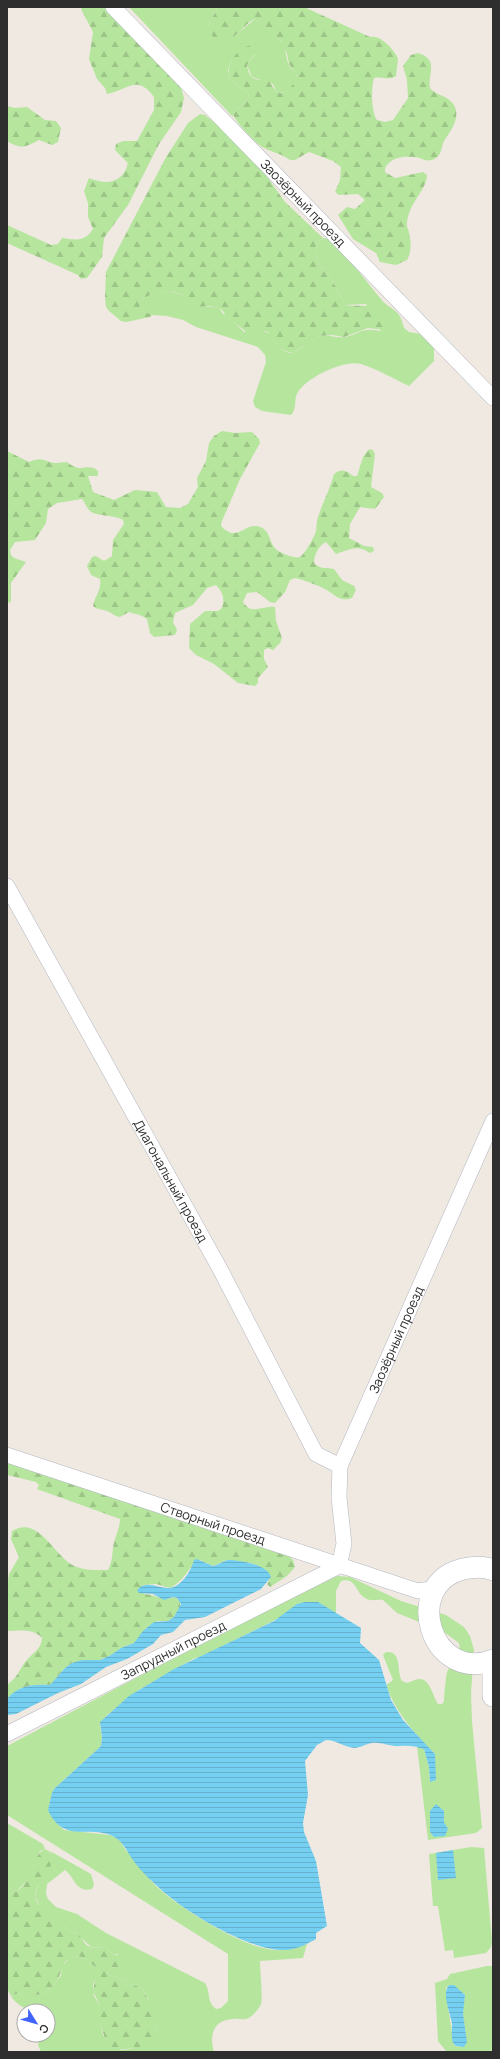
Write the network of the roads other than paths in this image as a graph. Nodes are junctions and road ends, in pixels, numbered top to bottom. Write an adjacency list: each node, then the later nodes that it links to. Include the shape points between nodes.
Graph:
1 (113, 7): 2 (street, Заозёрный проезд)
2 (493, 398)
3 (7, 886): 6 (street, Диагональный проезд, via 220,1269 316,1454)
4 (493, 1121): 6 (street, Заозёрный проезд)
5 (7, 1455): 7 (street, Створный проезд)
6 (340, 1466): 7 (street, Заозёрный проезд, via 339,1497 344,1544)
7 (339, 1566): 9 (street, Створный проезд); 11 (street, Запрудный проезд)
8 (492, 1568): 9 (main road, via 473,1567 457,1571)
9 (428, 1595): 10 (main road, via 429,1623 434,1638 443,1650 456,1659)
10 (490, 1674)
11 (7, 1734)

